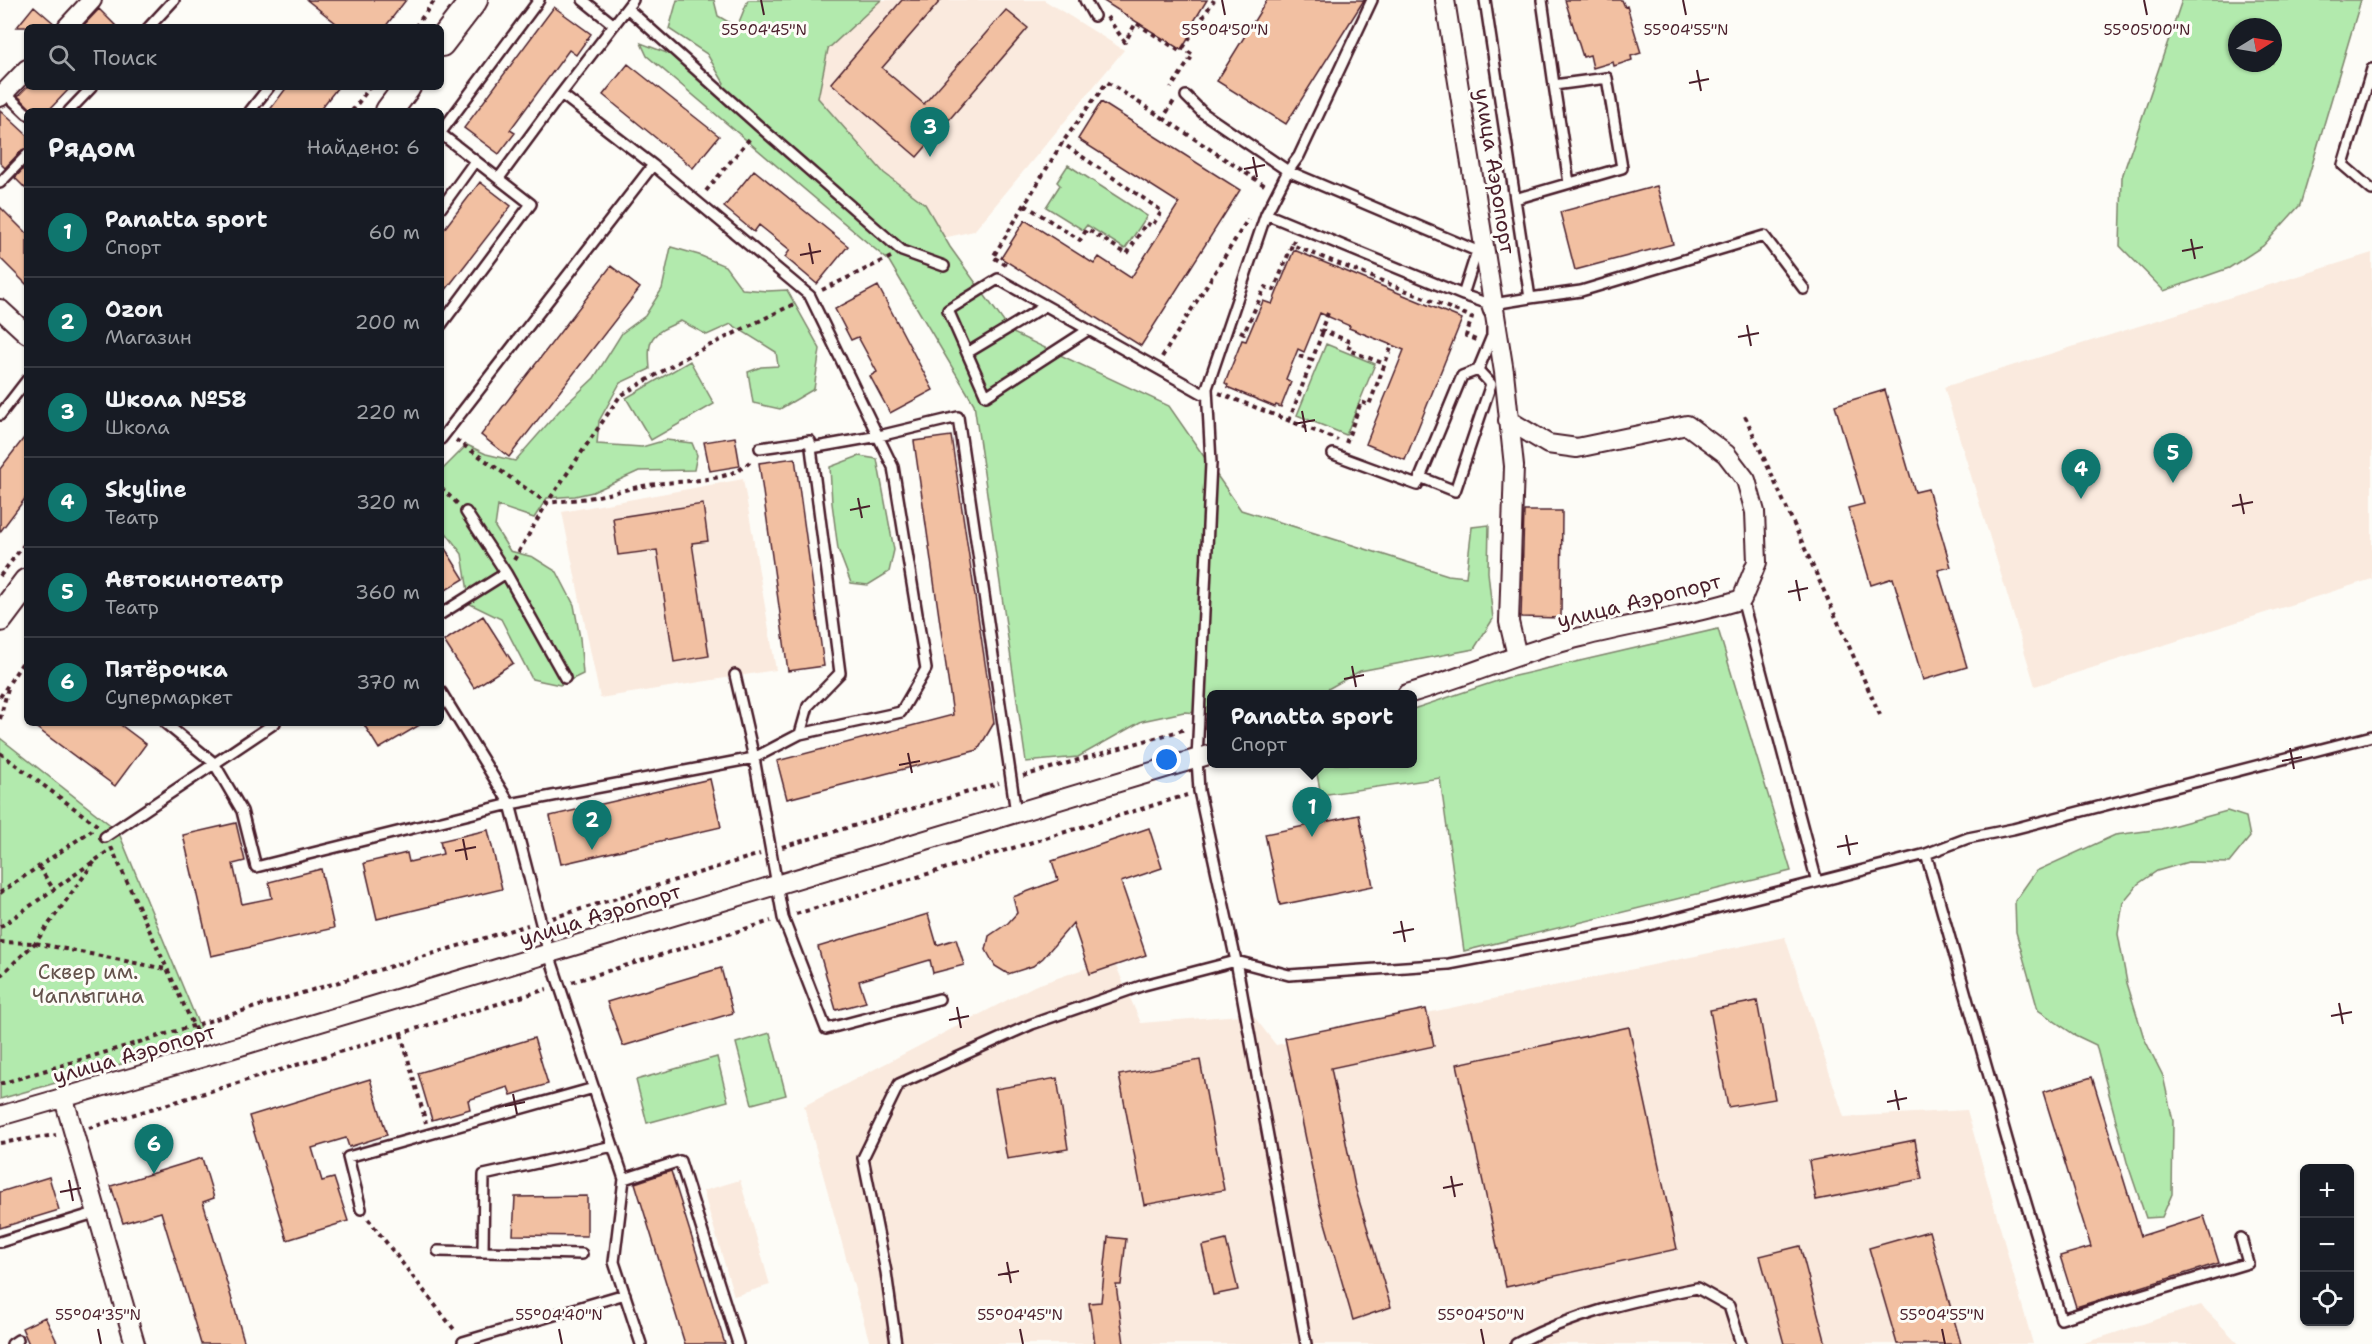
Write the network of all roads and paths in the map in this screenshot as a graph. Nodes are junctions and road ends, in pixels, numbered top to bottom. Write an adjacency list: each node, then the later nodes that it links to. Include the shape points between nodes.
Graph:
1 (174, 0): 17 (lane)
2 (435, 0): 18 (path)
3 (474, 0): 20 (main road)
4 (538, 0): 38 (lane)
5 (583, 0): 19 (lane)
6 (1085, 0): 15 (lane)
7 (1214, 0): 21 (path)
8 (1372, 0): 44 (lane, via 1299,156)
9 (1445, 0): 65 (street, улица Аэропорт)
10 (1485, 0): 50 (lane)
11 (1542, 0): 24 (lane)
12 (90, 1): 16 (street)
13 (630, 4): 19 (lane); 37 (lane)
14 (1100, 8): 21 (path, via 1125,42 1136,23 1181,51)
15 (1094, 16)
16 (70, 24)
17 (151, 24)
18 (417, 24)
19 (614, 25): 29 (lane)
20 (444, 39)
21 (1184, 48): 25 (path, via 1193,55)
22 (2372, 69): 48 (lane, via 2343,165)
23 (24, 72): 31 (street)
24 (1554, 85): 47 (lane); 47 (lane, via 1607,78 1622,168)
25 (1171, 88)
26 (89, 90): 32 (lane)
27 (267, 90): 33 (lane)
28 (368, 90): 34 (path)
29 (561, 94): 43 (lane); 45 (lane)
30 (1182, 94): 36 (path); 44 (lane, via 1203,113)
31 (2, 95): 35 (lane)
32 (72, 108)
33 (252, 108)
34 (354, 108)
35 (24, 112)
36 (1164, 118): 40 (path, via 1107,82); 49 (path, via 1268,188)
37 (760, 127): 51 (path); 58 (lane)
38 (444, 129)
39 (444, 135): 42 (lane)
40 (1062, 143): 53 (path); 53 (path, via 1162,211 1152,226 1146,223 1127,254 1088,229 1080,240)
41 (24, 158): 46 (lane)
42 (475, 161): 45 (lane); 52 (lane)
43 (653, 165): 51 (lane); 89 (lane)
44 (1288, 171): 54 (lane); 62 (lane, via 1477,251)
45 (499, 178): 69 (lane, via 531,204)
46 (0, 183)
47 (1569, 183): 50 (lane)
48 (2372, 190)
49 (1262, 197)
50 (1515, 199): 64 (lane)
51 (698, 201): 63 (lane)
52 (444, 204)
53 (1025, 205): 60 (path, via 993,257)
54 (1266, 214): 62 (lane); 83 (lane)
55 (1250, 216): 77 (path)
56 (1296, 235): 57 (path)
57 (1292, 245): 73 (path, via 1274,290 1265,286 1244,333 1239,330); 81 (path, via 1472,317 1466,336 1478,340)
58 (902, 251): 59 (lane); 63 (path)
59 (944, 266)
60 (1013, 270)
61 (1804, 289): 64 (lane, via 1764,236 1581,291)
62 (1463, 295): 80 (lane, via 1486,303 1491,317 1491,336)
63 (810, 296): 90 (lane); 99 (path, via 620,396)
64 (1530, 298): 65 (lane)
65 (1493, 304): 87 (street, улица Аэропорт)
66 (1045, 306): 70 (lane); 75 (lane); 75 (lane, via 998,279 948,310)
67 (0, 309): 71 (street)
68 (1328, 313): 72 (path)
69 (444, 320)
70 (1088, 330): 75 (lane, via 986,396); 84 (lane)
71 (24, 331)
72 (1323, 332): 78 (path); 79 (path, via 1351,342 1348,350)
73 (1235, 341)
74 (1391, 348): 79 (path)
75 (967, 353)
76 (1299, 356): 78 (path)
77 (1161, 359)
78 (1312, 360): 88 (path)
79 (1385, 364): 92 (path, via 1369,405 1361,402)
80 (1478, 370): 81 (lane); 97 (lane, via 1491,384 1455,491)
81 (1462, 376): 97 (lane)
82 (24, 384): 85 (lane)
83 (1208, 384): 84 (lane); 88 (path, via 1211,390)
84 (1207, 396): 118 (lane, via 1211,463)
85 (0, 415)
86 (1745, 416): 116 (path)
87 (1508, 420): 105 (street, улица Аэропорт, via 1548,444 1577,448 1687,425 1726,454 1746,480 1755,512 1757,562); 108 (street, улица Аэропорт, via 1514,466 1509,622)
88 (1289, 421): 92 (path)
89 (444, 435)
90 (879, 436): 95 (lane); 121 (lane, via 893,467 926,669 901,712); 127 (lane, via 958,417)
91 (444, 437): 99 (path)
92 (1346, 443): 93 (path)
93 (1357, 447)
94 (760, 448): 95 (lane, via 810,441); 99 (path, via 749,464 732,473)
95 (811, 448): 121 (lane, via 840,673 808,706)
96 (1333, 453): 97 (lane, via 1417,485)
97 (1420, 477)
98 (444, 491): 100 (path)
99 (547, 503): 102 (path)
100 (466, 512): 102 (lane)
101 (24, 545): 103 (path)
102 (506, 573): 106 (lane); 111 (lane)
103 (0, 576)
104 (24, 586): 107 (main road)
105 (1742, 599): 108 (street, улица Аэропорт); 138 (lane)
106 (444, 612)
107 (0, 618)
108 (1517, 656): 113 (street, улица Аэропорт)
109 (24, 661): 112 (path)
110 (735, 675): 125 (lane)
111 (565, 678)
112 (10, 682): 114 (path); 117 (path)
113 (1417, 691)
114 (0, 697)
115 (444, 697): 129 (lane)
116 (1880, 715)
117 (0, 719)
118 (1198, 725): 124 (lane); 127 (path)
119 (169, 726): 126 (lane)
120 (271, 726): 126 (lane)
121 (800, 734): 125 (lane)
122 (2372, 736): 135 (lane, via 1968,838)
123 (0, 753): 131 (path)
124 (1204, 756): 128 (lane); 130 (street, улица Аэропорт)
125 (754, 758): 129 (lane); 134 (lane)
126 (214, 764): 129 (lane, via 242,811 256,867); 132 (lane)
127 (1012, 780): 130 (lane); 134 (path)
128 (1199, 791): 142 (path); 148 (lane)
129 (510, 804): 143 (lane)
130 (1016, 813): 139 (street, улица Аэропорт)
131 (98, 826): 132 (path); 137 (path)
132 (105, 837): 133 (path)
133 (112, 849): 136 (path); 149 (path)
134 (770, 851): 139 (lane); 143 (path)
135 (1926, 854): 138 (lane); 166 (lane, via 2061,1319 2248,1263)
136 (95, 861): 140 (path); 146 (path)
137 (39, 867): 140 (path); 141 (path)
138 (1817, 882): 148 (lane, via 1634,929 1449,964 1289,975)
139 (776, 886): 142 (lane); 147 (street, улица Аэропорт)
140 (54, 890): 144 (path)
141 (0, 893)
142 (783, 918): 151 (path); 152 (lane, via 826,1029)
143 (540, 922): 147 (lane); 153 (path)
144 (0, 927)
145 (0, 942): 146 (path)
146 (35, 943): 149 (path); 150 (path)
147 (549, 954): 151 (lane); 157 (street, улица Аэропорт)
148 (1236, 961): 176 (lane, via 1144,985 1032,1024 899,1084 863,1158); 177 (lane)
149 (167, 969): 153 (path)
150 (0, 976)
151 (559, 986): 154 (path); 156 (lane)
152 (939, 999)
153 (194, 1024): 155 (path)
154 (401, 1034): 159 (path); 160 (path)
155 (0, 1084)
156 (594, 1088): 160 (lane); 162 (lane)
157 (64, 1099): 158 (street, улица Аэропорт); 159 (street)
158 (0, 1116)
159 (74, 1133): 161 (path); 165 (street)
160 (429, 1133): 164 (lane, via 348,1157)
161 (0, 1143)
162 (613, 1146): 163 (lane); 169 (lane, via 484,1175)
163 (624, 1179): 171 (lane, via 614,1262); 175 (lane, via 680,1161)
164 (361, 1209): 172 (path)
165 (98, 1212): 167 (lane); 173 (street)
166 (2241, 1238)
167 (0, 1242)
168 (438, 1251): 169 (lane)
169 (483, 1252): 170 (lane)
170 (582, 1254)
171 (625, 1294): 172 (lane); 174 (lane)
172 (464, 1343)
173 (135, 1344)
174 (641, 1344)
175 (738, 1344)
176 (896, 1344)
177 (1306, 1344)
178 (1516, 1344): 179 (lane, via 1541,1331 1628,1301 1697,1288 1729,1306)
179 (1741, 1344)

